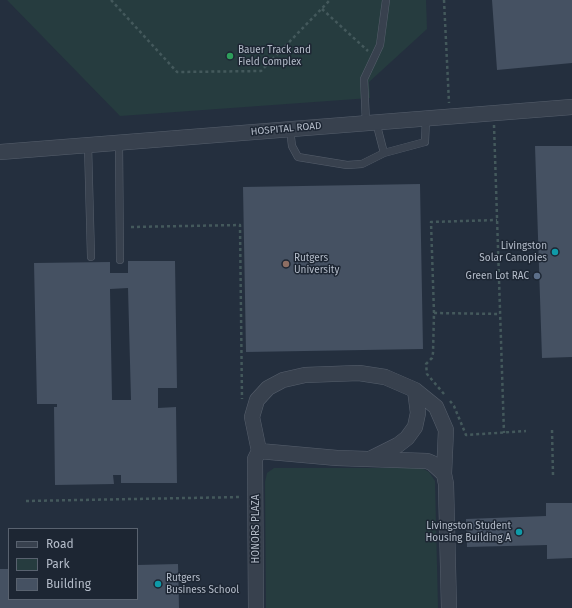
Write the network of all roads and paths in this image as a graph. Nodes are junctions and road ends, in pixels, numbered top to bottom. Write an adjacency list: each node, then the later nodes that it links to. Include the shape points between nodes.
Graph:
1 (111, 0): 5 (path, via 177,72 261,70)
2 (330, 0): 5 (path)
3 (386, 0): 6 (lane, via 380,45)
4 (444, 0): 7 (path)
5 (322, 9): 6 (path)
6 (374, 56): 10 (lane, via 364,79)
7 (449, 103)
8 (572, 107): 9 (street, HOSPITAL ROAD)
9 (426, 118): 10 (street, HOSPITAL ROAD); 16 (lane, via 425,142)
10 (371, 122): 12 (street, HOSPITAL ROAD); 16 (lane)
11 (487, 123): 17 (path, via 494,123)
12 (290, 129): 13 (street, HOSPITAL ROAD); 16 (lane, via 292,146 298,158 347,165 362,164)
13 (119, 142): 14 (street, HOSPITAL ROAD); 20 (lane)
14 (88, 145): 15 (street, HOSPITAL ROAD); 19 (lane)
15 (0, 152)
16 (384, 153)
17 (497, 220): 21 (path, via 431,222); 22 (path)
18 (131, 227): 25 (path, via 240,225)
19 (92, 257)
20 (120, 260)
21 (434, 313): 22 (path); 24 (path, via 433,353 426,364 427,374)
22 (500, 314): 29 (path)
23 (415, 390): 30 (street, HONORS PLAZA, via 385,377 358,373 305,375 283,380 268,388 257,400 252,417); 31 (street, via 418,413 415,427 398,445); 32 (street, HONORS PLAZA, via 436,407 446,430)
24 (445, 395)
25 (242, 399)
26 (449, 401): 29 (path, via 454,406 466,435)
27 (552, 430): 33 (path)
28 (526, 431): 29 (path)
29 (504, 432)
30 (259, 451): 31 (street); 36 (street, HONORS PLAZA, via 255,460)
31 (370, 460): 32 (street, via 427,461)
32 (444, 474): 37 (street, HONORS PLAZA)
33 (553, 475)
34 (243, 491): 35 (path, via 243,497)
35 (26, 501)
36 (256, 608)
37 (448, 608)

